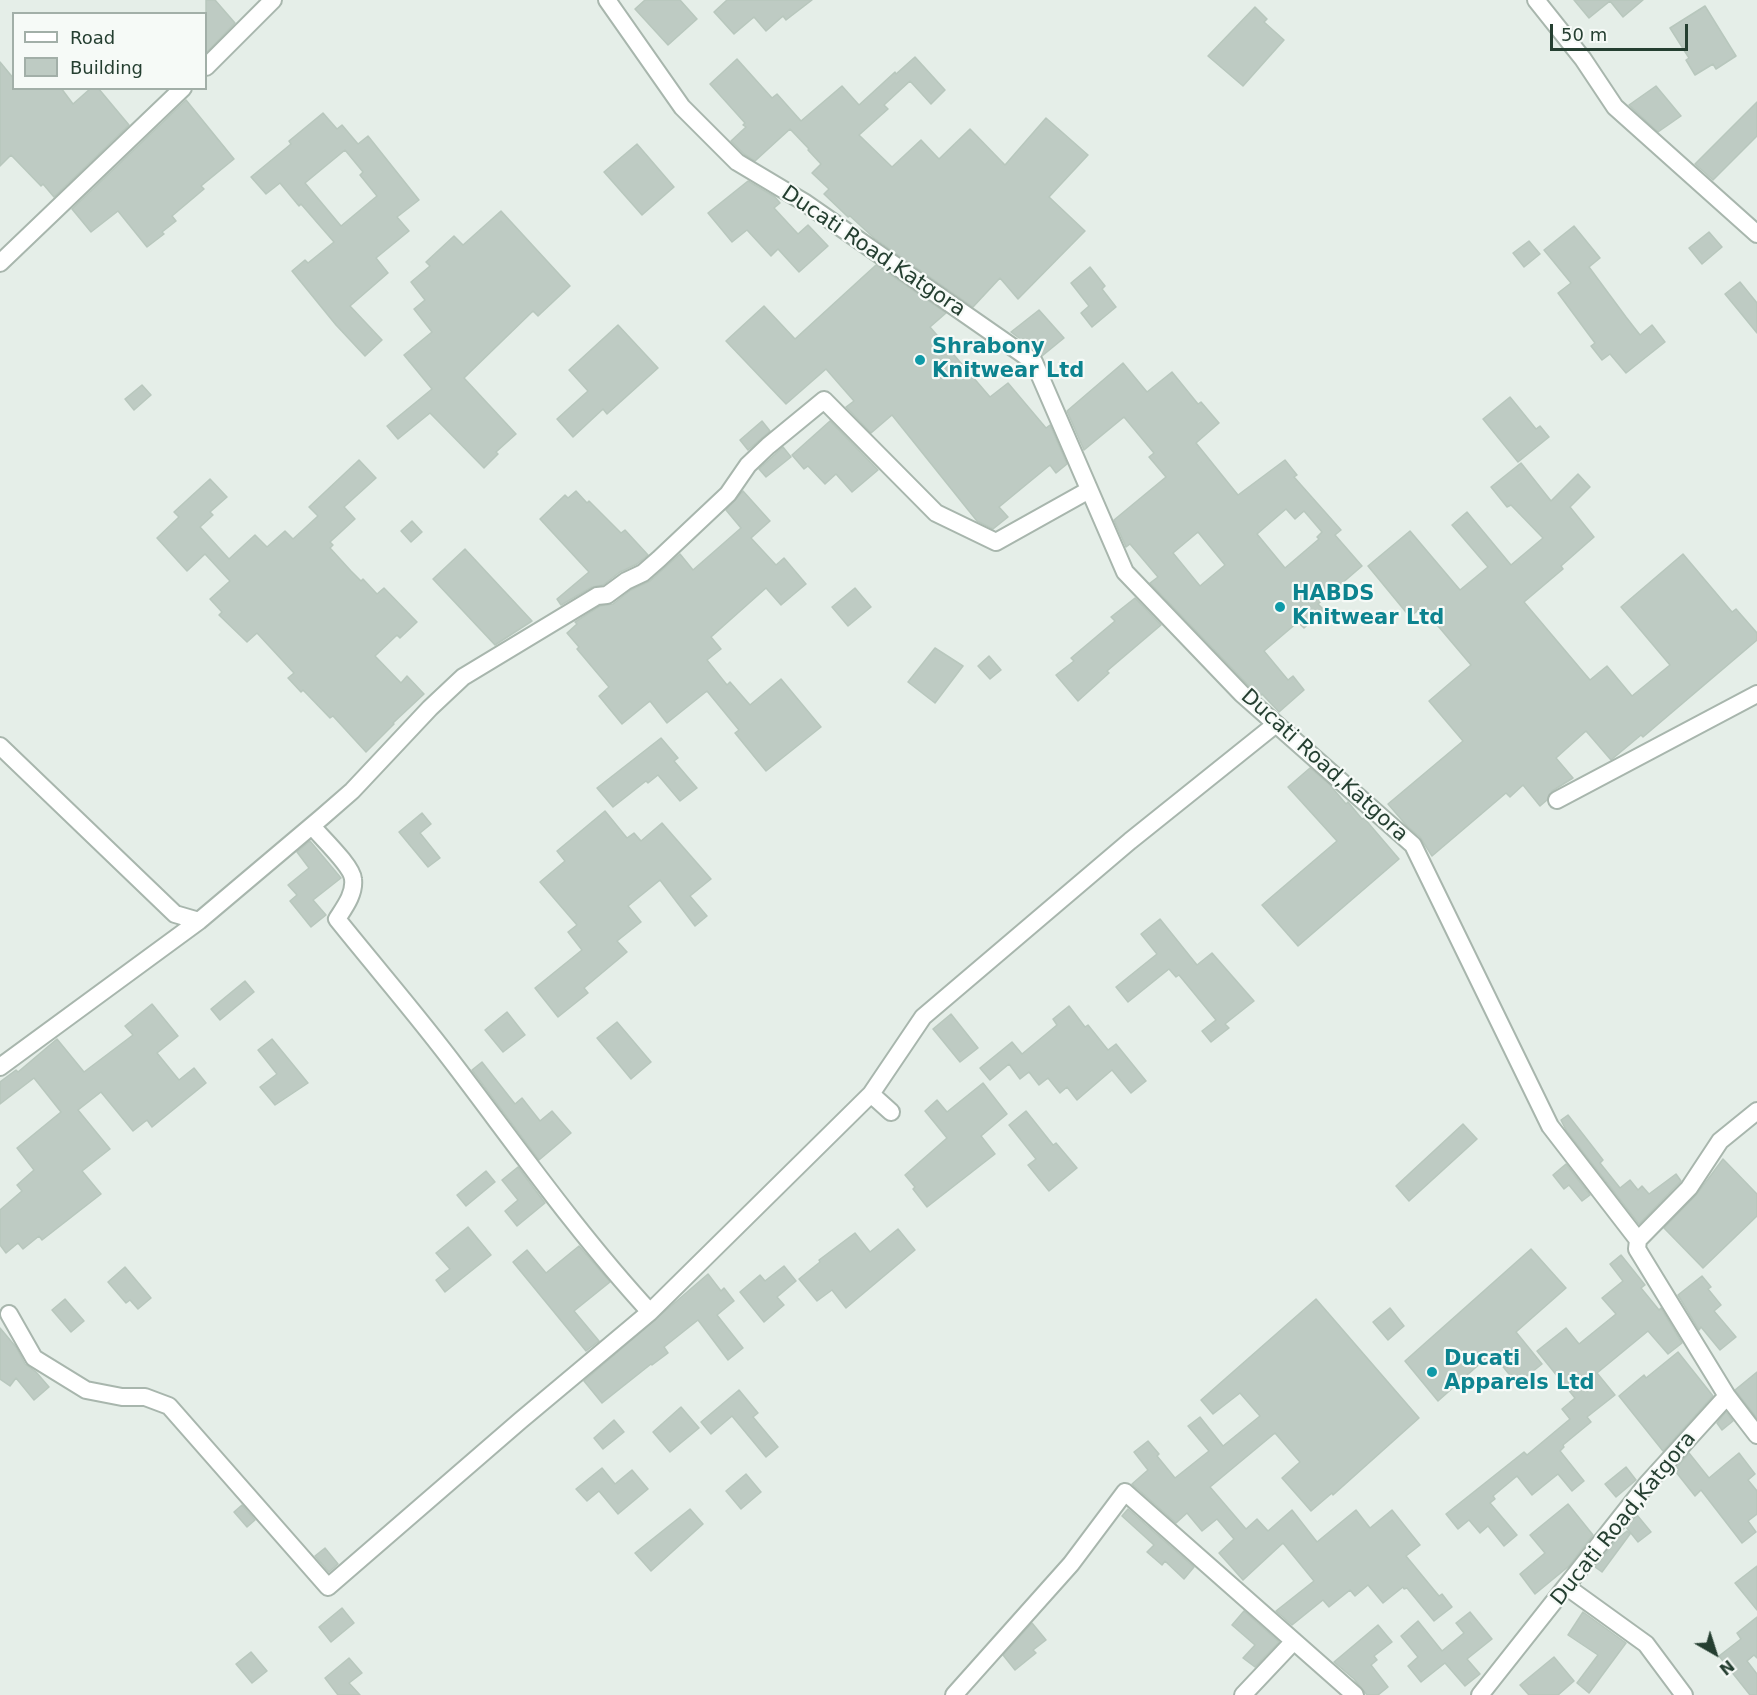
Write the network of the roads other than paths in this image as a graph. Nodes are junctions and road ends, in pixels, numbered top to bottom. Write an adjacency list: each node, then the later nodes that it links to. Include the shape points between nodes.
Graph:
1 (273, 0): 4 (street)
2 (607, 0): 8 (street, Ducati Road,Katgora, via 682,107 737,162 804,202 1034,362)
3 (1536, 0): 6 (street, via 1615,107)
4 (207, 66)
5 (181, 90): 7 (street)
6 (1757, 234)
7 (0, 263)
8 (1089, 490): 10 (street, Ducati Road,Katgora, via 1125,572); 13 (street, via 996,542 936,513 824,400 748,465 728,494 643,573 607,595 597,596 463,677 352,791)
9 (1757, 694): 12 (street)
10 (1276, 724): 16 (street, via 1130,841 923,1017); 19 (street, Ducati Road,Katgora, via 1413,845 1550,1126)
11 (0, 746): 14 (street, via 175,914)
12 (1557, 800)
13 (312, 826): 14 (street); 21 (street, via 353,879 350,897 337,919 552,1194)
14 (199, 921): 15 (street)
15 (0, 1067)
16 (871, 1095): 18 (street); 21 (street)
17 (1757, 1111): 19 (street, via 1720,1141 1689,1188)
18 (891, 1112)
19 (1638, 1240): 22 (street, Ducati Road,Katgora, via 1637,1248)
20 (3, 1312): 21 (street, via 34,1358 86,1390 145,1398 169,1406 328,1587)
21 (650, 1312)
22 (1727, 1396): 23 (street); 24 (street, Ducati Road,Katgora, via 1647,1484)
23 (1757, 1436)
24 (1567, 1587): 29 (street, Ducati Road,Katgora); 30 (street, via 1646,1644)
25 (1294, 1641): 26 (street, via 1125,1492 1071,1564); 27 (street); 28 (street)
26 (954, 1695)
27 (1243, 1695)
28 (1355, 1695)
29 (1480, 1695)
30 (1684, 1695)

